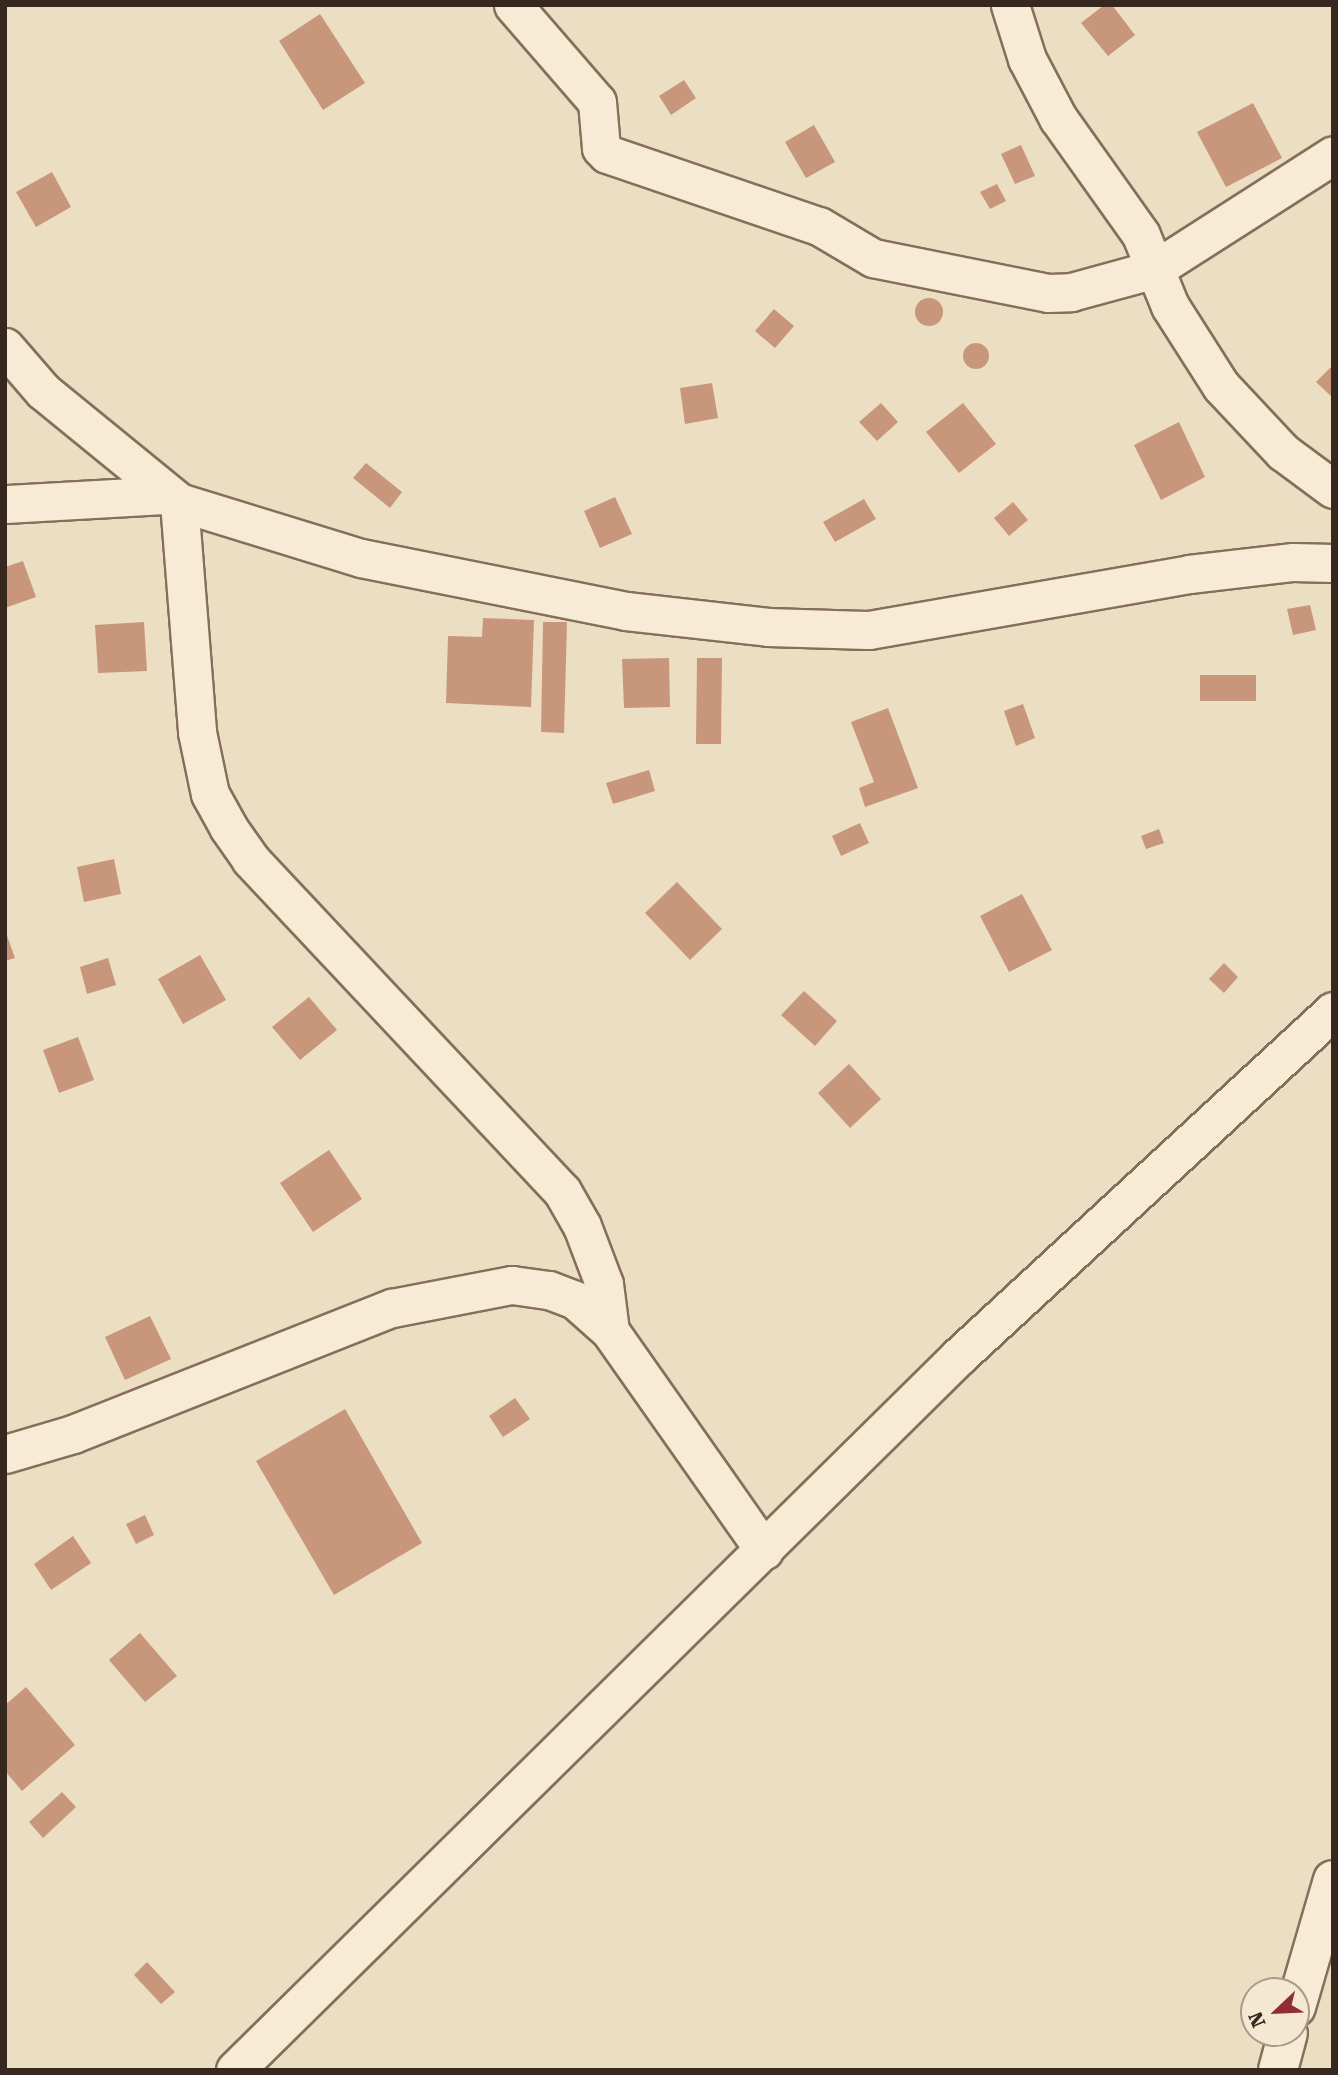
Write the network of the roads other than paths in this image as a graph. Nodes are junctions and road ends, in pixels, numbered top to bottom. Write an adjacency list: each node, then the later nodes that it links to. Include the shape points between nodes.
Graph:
1 (513, 5): 4 (street, via 597,102 601,148 607,154 819,226 873,258 1048,293 1071,292)
2 (1010, 5): 4 (street, via 1027,59 1052,106 1141,235)
3 (1333, 155): 4 (street)
4 (1155, 269): 6 (street, via 1170,306 1221,386 1283,452)
5 (5, 347): 7 (street, via 43,391)
6 (1333, 489)
7 (173, 499): 8 (street); 9 (street, via 361,558 626,611 768,627 869,630 1189,573 1293,562); 11 (street, via 197,732 211,794 228,827 250,859 562,1191 582,1226 604,1284)
8 (5, 504)
9 (1333, 563)
10 (1333, 1011): 13 (street, via 959,1356)
11 (610, 1331): 12 (street, via 575,1300 549,1290 512,1285 459,1294 393,1308 73,1434); 13 (street)
12 (5, 1454)
13 (764, 1550): 17 (street)
14 (1333, 1880): 15 (street)
15 (1305, 1977)
16 (1284, 2047): 18 (street)
17 (236, 2070)
18 (1278, 2070)

